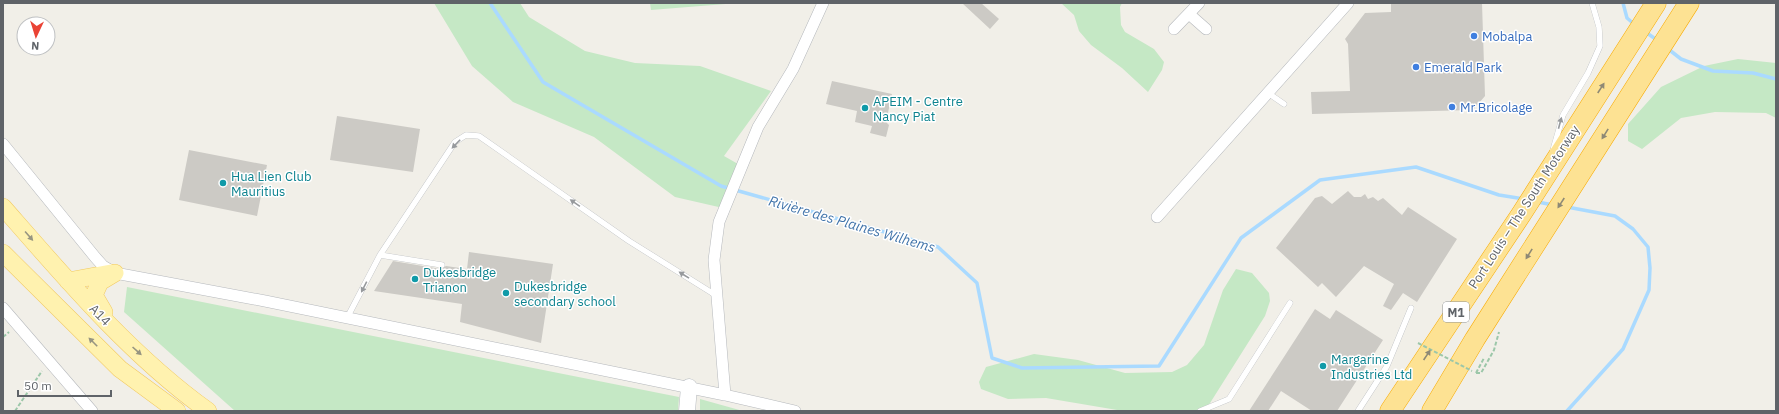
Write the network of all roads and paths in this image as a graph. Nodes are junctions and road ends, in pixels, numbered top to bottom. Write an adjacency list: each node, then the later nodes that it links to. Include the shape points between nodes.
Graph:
1 (823, 3): 21 (street, via 793,69 758,127 719,222 714,260)
2 (1199, 3): 7 (street)
3 (1348, 3): 10 (street)
4 (1592, 3): 13 (lane, one-way to 4, via 1563,115 1588,74 1600,46 1599,27)
5 (1689, 3): 43 (highway, M1, one-way to 43)
6 (1653, 9): 13 (highway, Port Louis – The South Motorway / M1, one-way to 6)
7 (1189, 14): 8 (street); 9 (street)
8 (1174, 29)
9 (1206, 29)
10 (1268, 93): 11 (lane); 15 (street)
11 (1284, 104)
12 (3, 144): 19 (street, via 95,257 103,266)
13 (1544, 177): 42 (highway, Port Louis – The South Motorway / M1, one-way to 13)
14 (3, 207): 20 (main road, A14, one-way to 20)
15 (1157, 217)
16 (3, 253): 36 (main road, A14, one-way to 16, via 120,369)
17 (380, 255): 18 (lane); 21 (lane, one-way to 17, via 629,241 479,136 466,135 455,142); 25 (lane, one-way to 25)
18 (442, 264)
19 (115, 273): 20 (main road); 25 (street); 27 (main road, via 100,282 94,295)
20 (68, 281): 27 (main road, A14)
21 (717, 296): 33 (street)
22 (1290, 302): 40 (lane, via 1229,399)
23 (3, 308): 29 (street)
24 (1412, 308): 41 (lane, via 1387,366)
25 (347, 318): 32 (street)
26 (1502, 327): 31 (path, via 1494,350 1481,373)
27 (114, 330): 37 (main road, A14, one-way to 37, via 185,395)
28 (1418, 343): 30 (path, bridge)
29 (49, 362): 34 (path); 35 (street)
30 (1472, 371)
31 (1476, 373)
32 (689, 387): 33 (street); 38 (street)
33 (725, 395): 39 (street)
34 (15, 411)
35 (92, 411)
36 (177, 411)
37 (208, 411)
38 (687, 411)
39 (795, 411)
40 (1200, 411)
41 (1358, 411)
42 (1390, 411)
43 (1432, 411)

